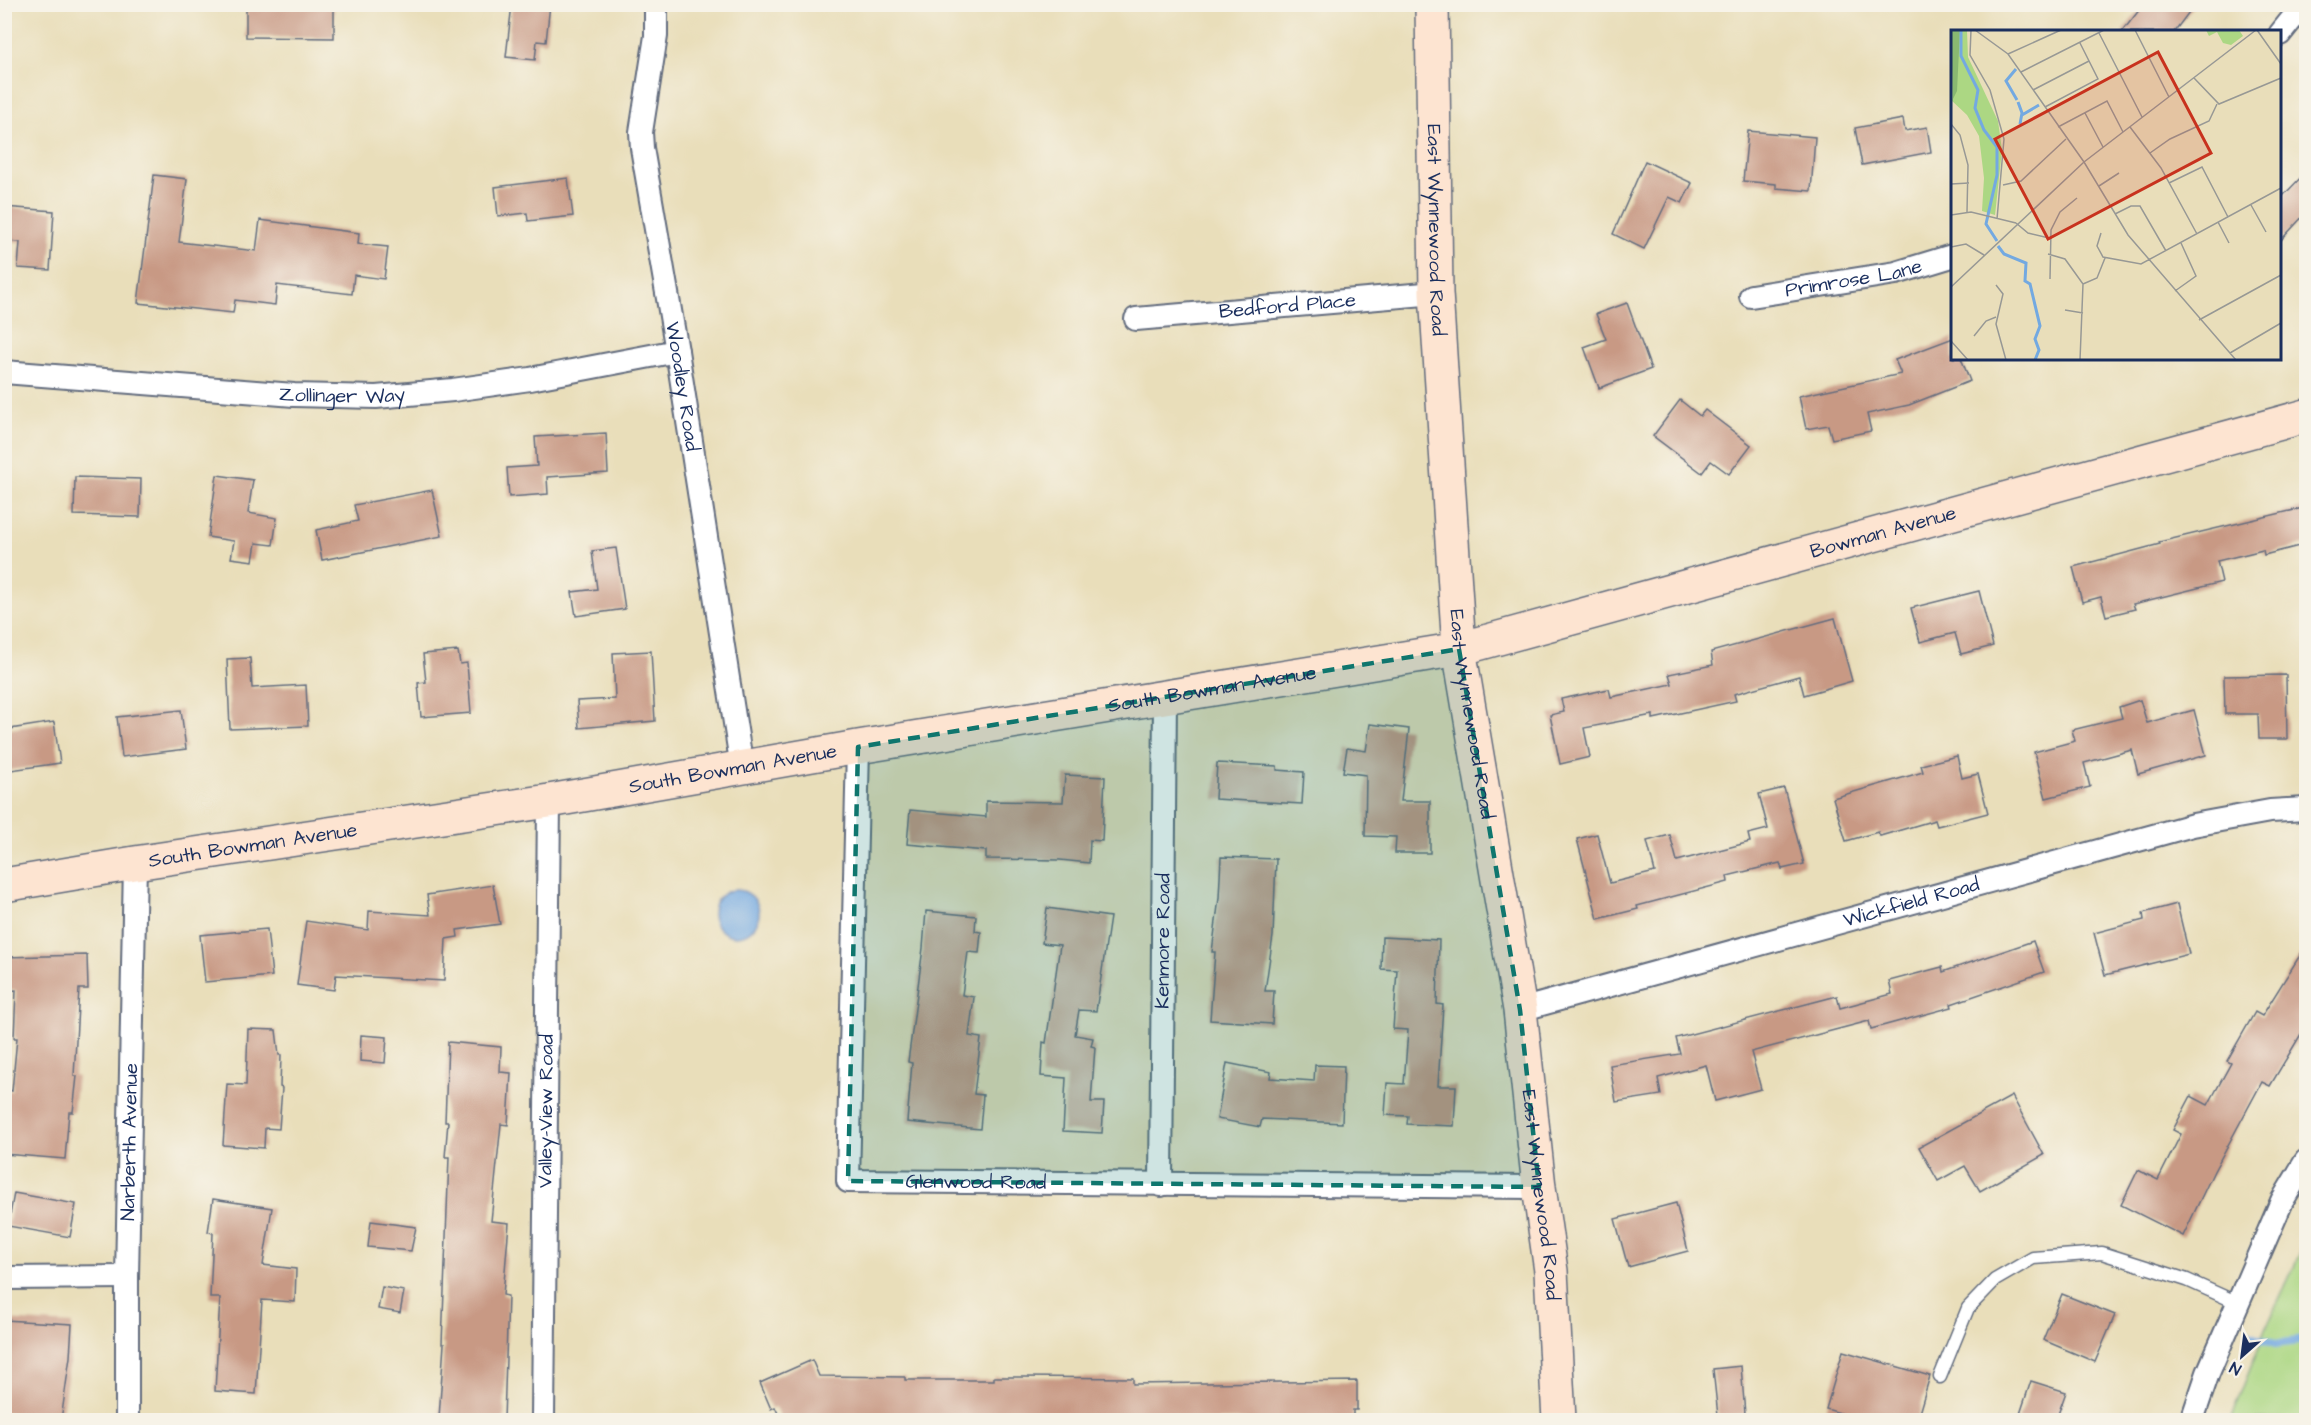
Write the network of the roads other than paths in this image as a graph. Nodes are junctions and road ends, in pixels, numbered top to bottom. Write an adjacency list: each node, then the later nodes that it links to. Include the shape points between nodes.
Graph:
1 (656, 4): 9 (street, Woodley Road, via 656,36 641,132)
2 (1432, 4): 6 (street, East Wynnewood Road)
3 (2303, 12): 4 (street)
4 (2281, 33)
5 (1951, 257): 7 (street, Primrose Lane, via 1896,273)
6 (1436, 293): 8 (street, Bedford Place); 12 (street, East Wynnewood Road)
7 (1751, 296)
8 (1137, 320)
9 (677, 351): 10 (street, Zollinger Way, via 530,380 376,397 294,395); 15 (street, Woodley Road)
10 (4, 372)
11 (2307, 416): 12 (street, Bowman Avenue)
12 (1459, 649): 13 (street, South Bowman Avenue); 20 (street, East Wynnewood Road)
13 (1165, 697): 14 (street, South Bowman Avenue); 22 (street, Kenmore Road)
14 (858, 747): 15 (street, South Bowman Avenue); 22 (street, Glenwood Road, via 848,1181)
15 (742, 768): 16 (street, South Bowman Avenue)
16 (549, 801): 18 (street, South Bowman Avenue); 29 (street, Valley-View Road)
17 (2307, 809): 20 (street, Wickfield Road, via 2270,811 2193,825)
18 (135, 863): 19 (street, South Bowman Avenue); 24 (street, Narberth Avenue)
19 (4, 885)
20 (1520, 1010): 23 (street, East Wynnewood Road)
21 (2307, 1161): 26 (street, via 2282,1201)
22 (1161, 1185): 23 (street, Glenwood Road)
23 (1539, 1187): 30 (street, East Wynnewood Road, via 1551,1271)
24 (127, 1277): 25 (street); 28 (street, Narberth Avenue)
25 (4, 1278)
26 (2238, 1304): 27 (lane, via 2187,1280 2102,1253 2033,1258 1995,1280 1968,1308); 31 (street)
27 (1940, 1377)
28 (127, 1420)
29 (543, 1420)
30 (1559, 1420)
31 (2192, 1420)

